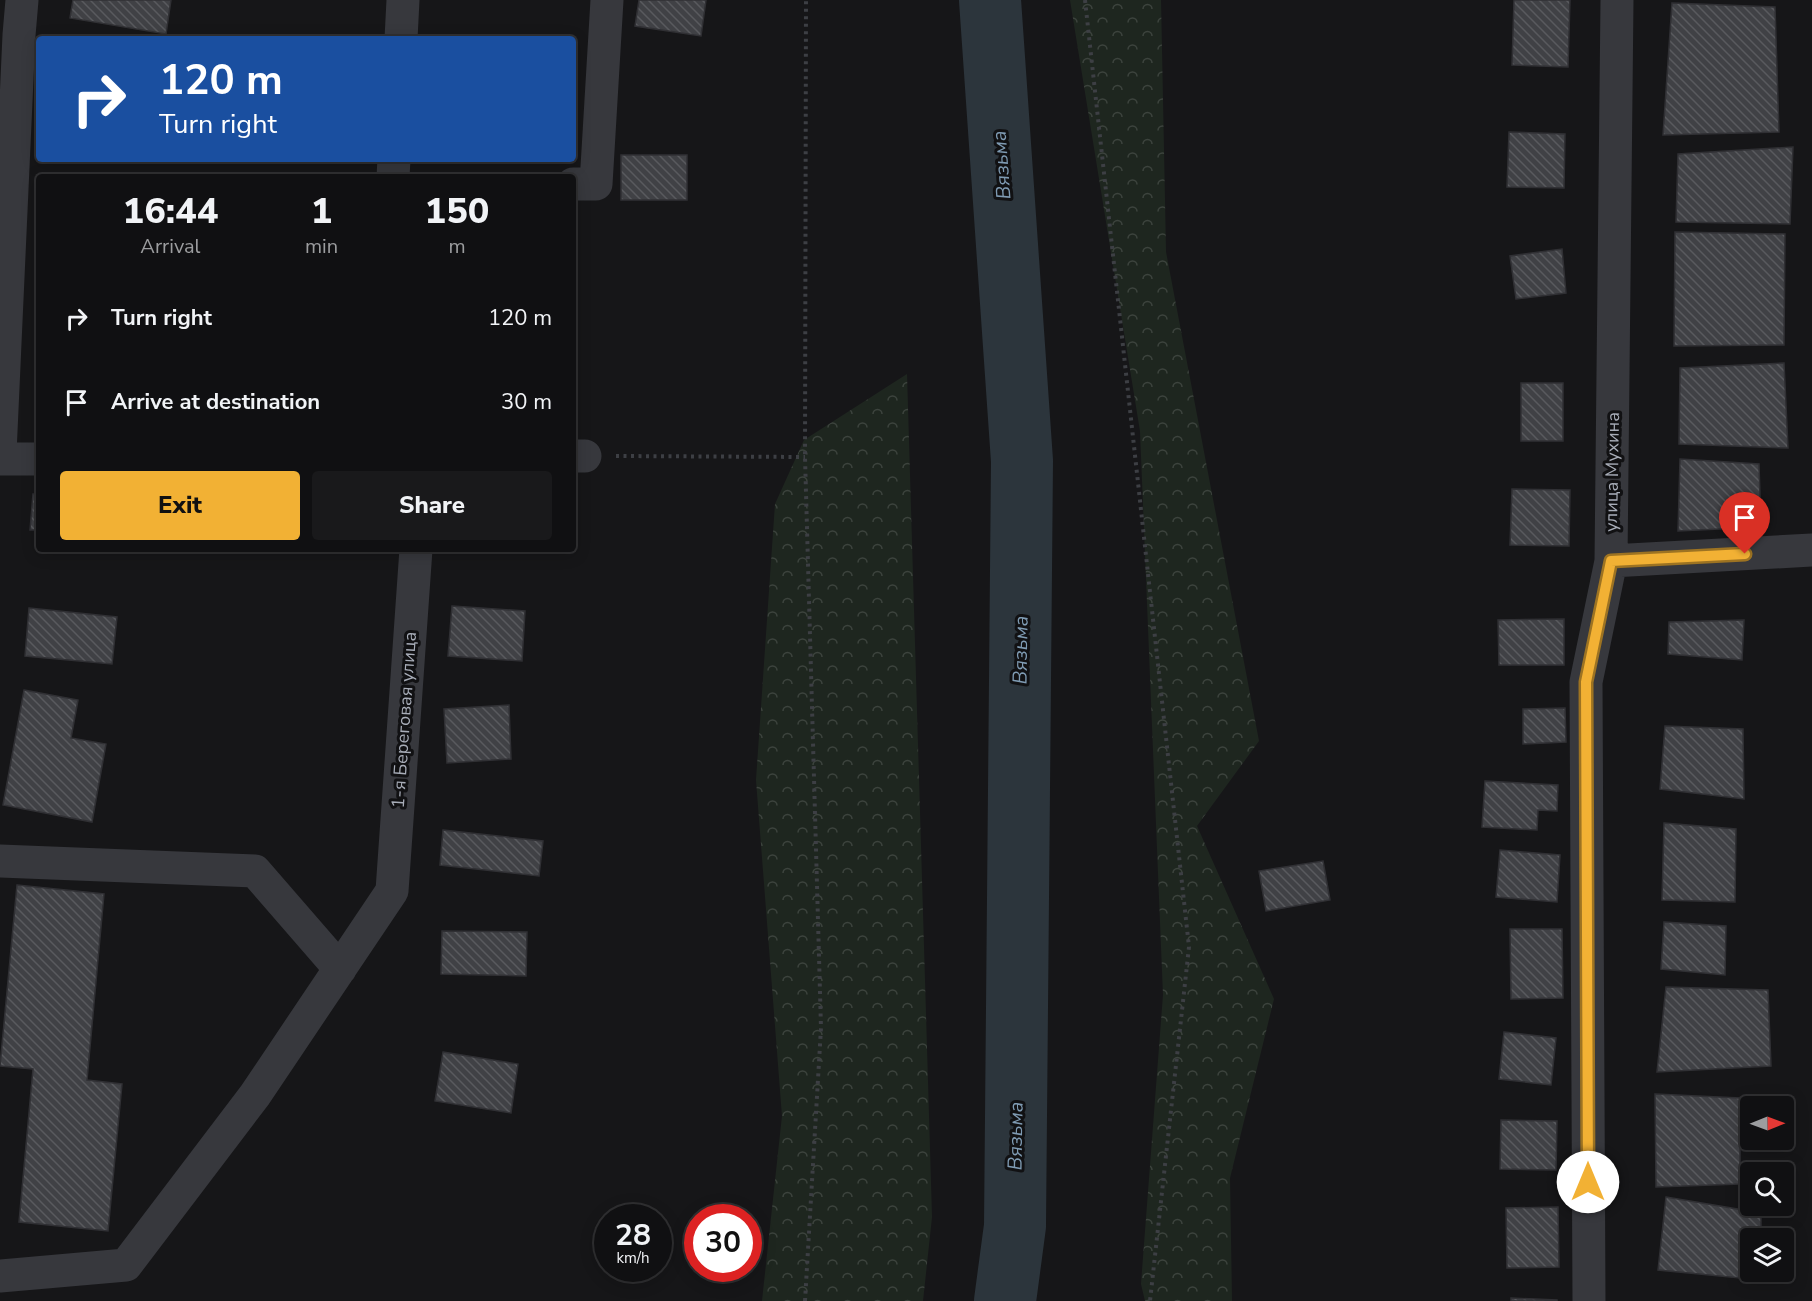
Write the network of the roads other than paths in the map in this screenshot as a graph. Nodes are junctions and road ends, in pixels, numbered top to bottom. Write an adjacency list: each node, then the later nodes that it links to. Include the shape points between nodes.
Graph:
1 (22, 0): 7 (street)
2 (403, 0): 5 (street)
3 (607, 0): 6 (street, via 596,183)
4 (1617, 0): 12 (street, улица Мухина)
5 (401, 36)
6 (576, 184)
7 (0, 453)
8 (0, 459): 9 (street)
9 (36, 459)
10 (1812, 550): 12 (street)
11 (416, 552): 14 (street, 1-я Береговая улица, via 392,891)
12 (1611, 561): 16 (street, улица Мухина, via 1586,682)
13 (0, 861): 14 (street, via 255,871)
14 (340, 969): 15 (street, via 255,1095 126,1265)
15 (0, 1276)
16 (1589, 1301)

